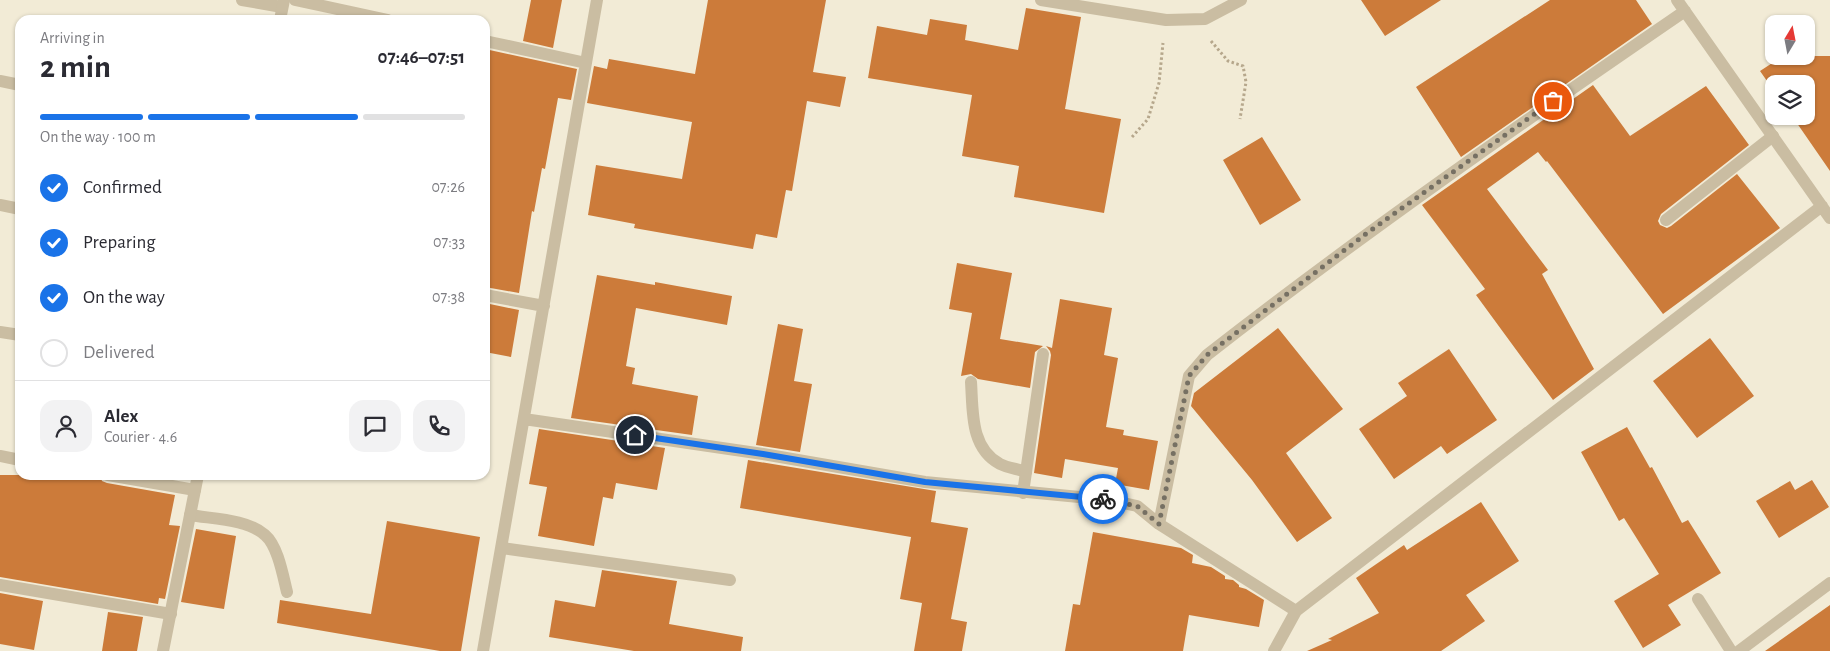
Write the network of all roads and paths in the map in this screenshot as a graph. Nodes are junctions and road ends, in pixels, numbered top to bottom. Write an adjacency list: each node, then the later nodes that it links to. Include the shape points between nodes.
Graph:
1 (242, 0): 7 (street)
2 (295, 0): 9 (street)
3 (597, 0): 13 (street)
4 (1041, 0): 11 (street)
5 (1240, 0): 10 (street)
6 (1677, 0): 8 (street)
7 (282, 9)
8 (1685, 11): 17 (street); 39 (street, via 1520,123 1367,233 1207,355 1189,376)
9 (365, 15)
10 (1205, 19): 11 (street); 16 (path, via 1212,45 1228,61 1243,66 1246,82)
11 (1166, 20): 18 (path, via 1159,83 1148,119)
12 (490, 42): 13 (street)
13 (586, 63): 25 (street)
14 (0, 81): 15 (street)
15 (15, 84)
16 (1240, 120)
17 (1773, 136): 20 (street); 23 (street)
18 (1132, 137)
19 (0, 205): 21 (street)
20 (1822, 206): 22 (street); 46 (street)
21 (15, 208)
22 (1830, 218)
23 (1666, 220)
24 (490, 296): 25 (street)
25 (544, 306): 30 (street)
26 (0, 332): 27 (street)
27 (15, 334)
28 (1044, 354): 33 (street)
29 (971, 382): 33 (street, via 974,430 984,450 999,464)
30 (524, 419): 37 (street, via 763,454 925,482); 40 (street)
31 (0, 456): 32 (street)
32 (15, 459)
33 (1026, 472): 37 (street)
34 (137, 480): 36 (street)
35 (197, 480): 36 (street)
36 (195, 490): 38 (street)
37 (1023, 493): 39 (street, via 1110,500 1137,506)
38 (190, 515): 44 (street, via 245,525 265,535 278,556); 47 (street)
39 (1159, 524): 46 (street)
40 (502, 548): 41 (street); 49 (street)
41 (730, 580)
42 (1830, 583): 52 (street)
43 (0, 585): 47 (street)
44 (287, 592)
45 (1698, 599): 51 (street)
46 (1296, 611): 50 (street)
47 (171, 614): 48 (street)
48 (163, 651)
49 (483, 651)
50 (1274, 651)
51 (1731, 651)
52 (1739, 651)

